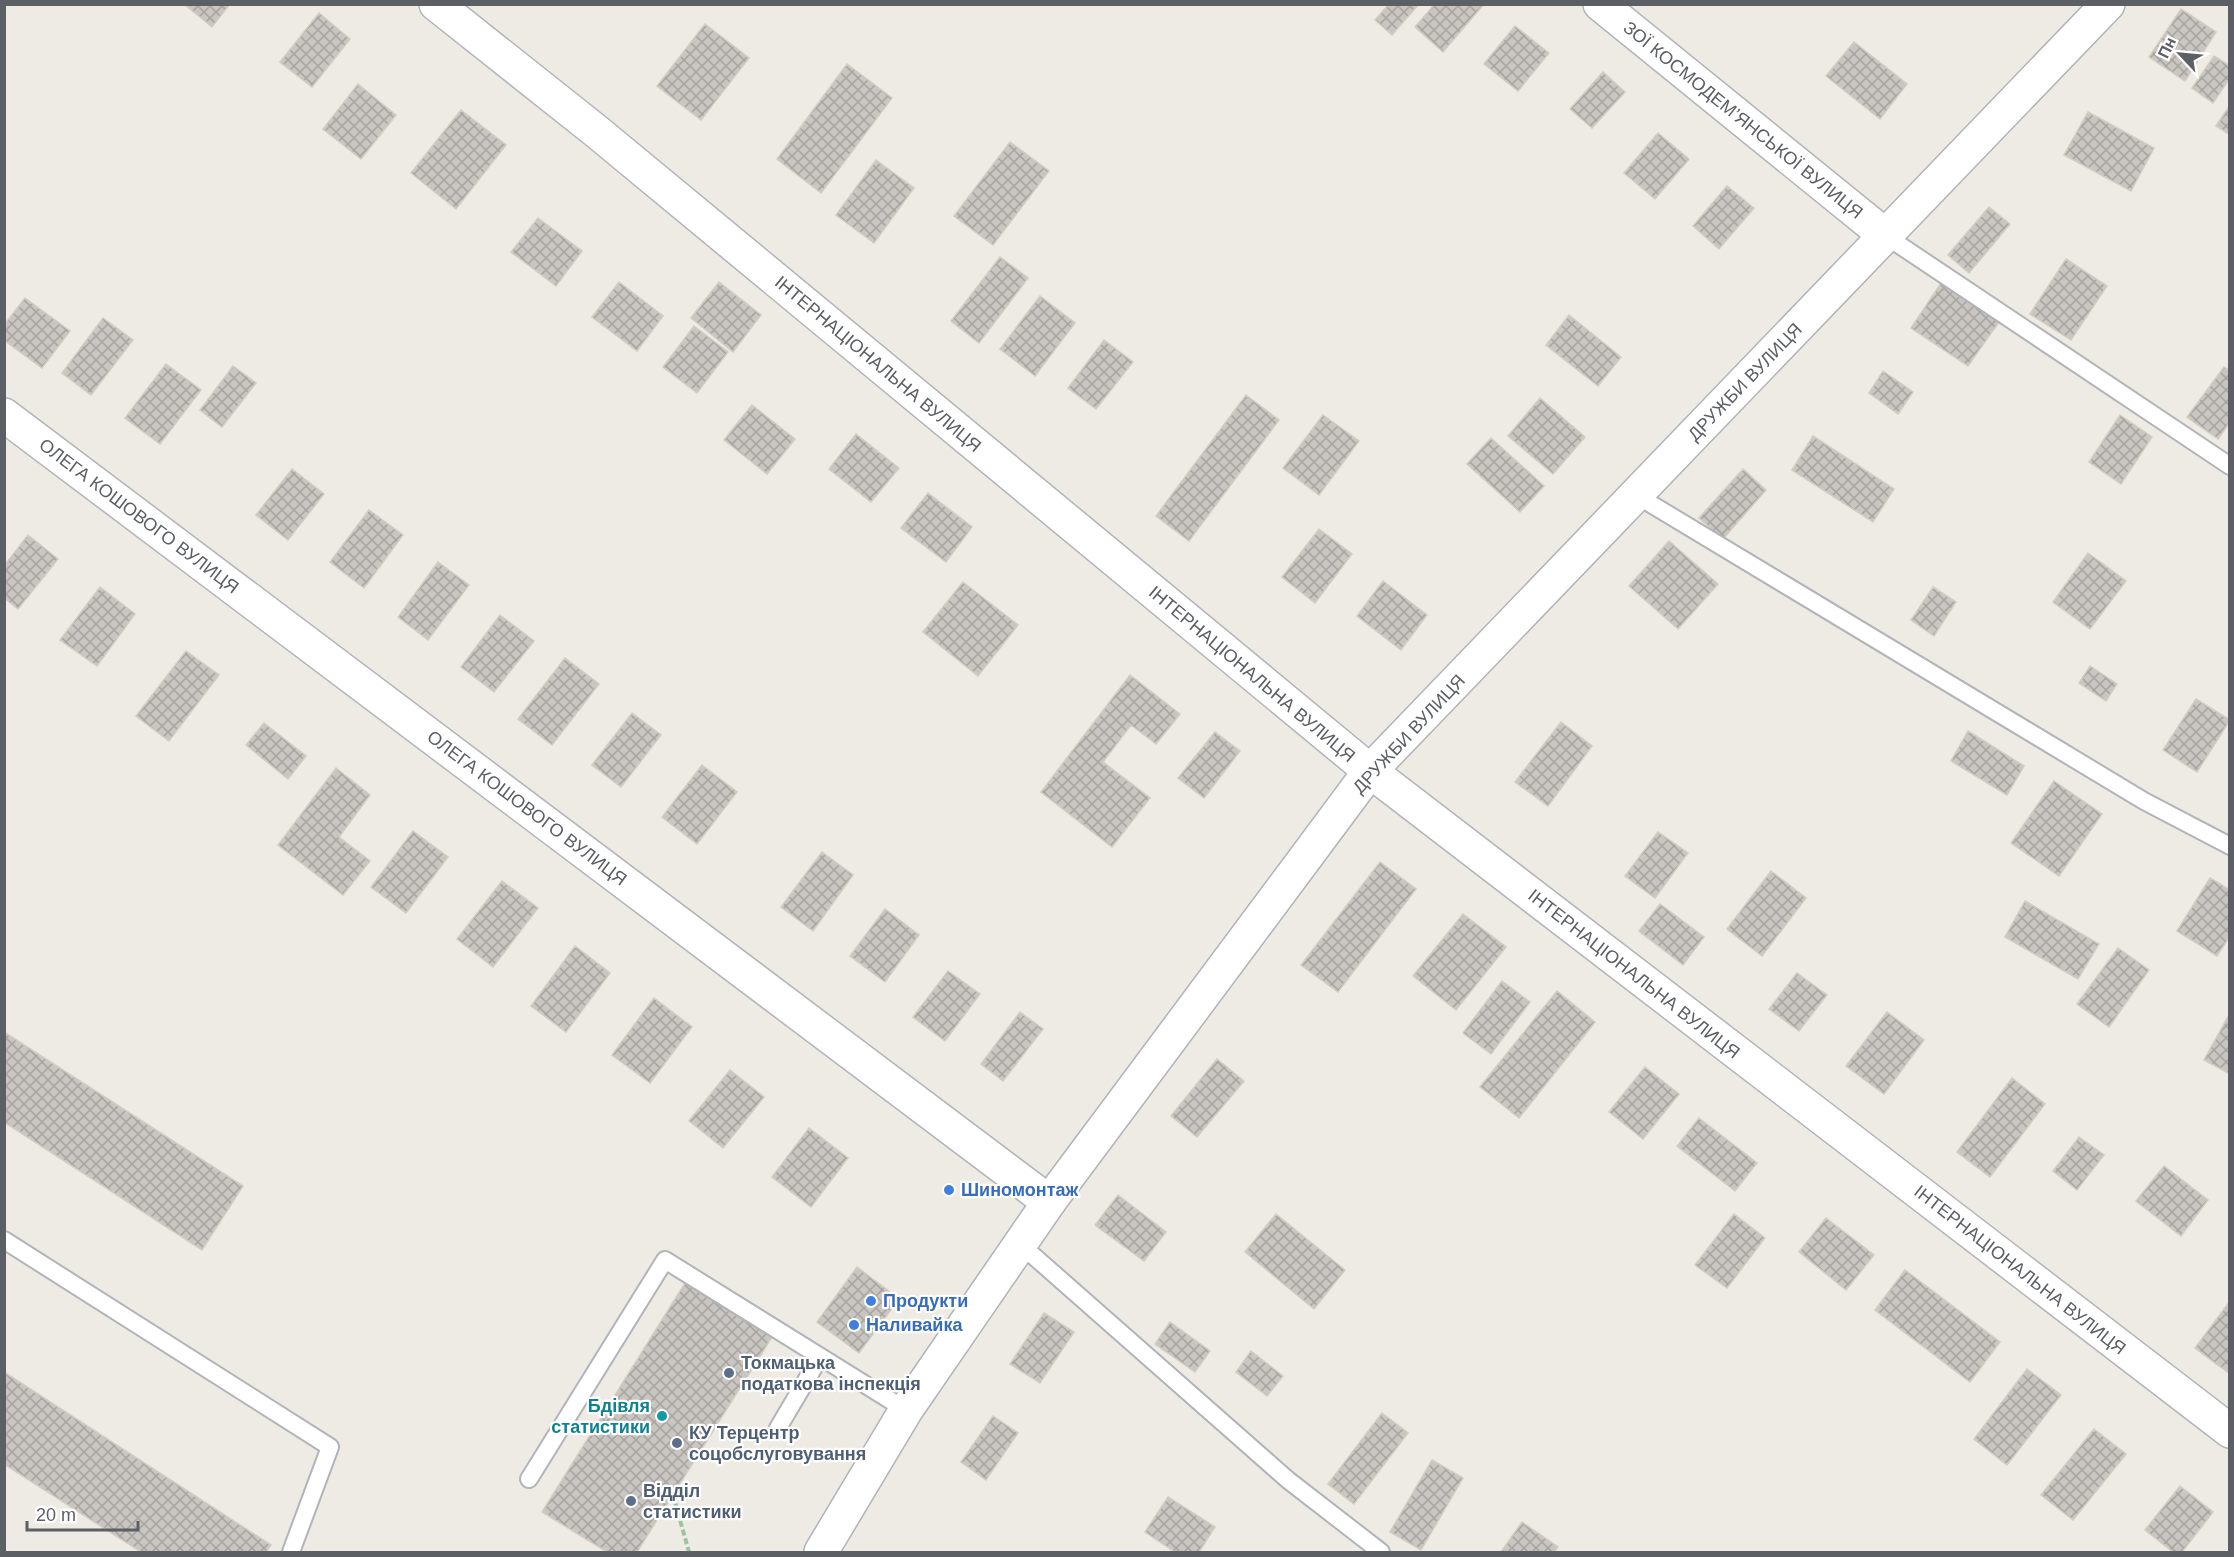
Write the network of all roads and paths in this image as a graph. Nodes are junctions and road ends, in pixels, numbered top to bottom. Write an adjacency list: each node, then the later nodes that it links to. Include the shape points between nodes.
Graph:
1 (436, 4): 8 (street, ІНТЕРНАЦІОНАЛЬНА ВУЛИЦЯ, via 596,131)
2 (1600, 4): 4 (street, ЗОЇ КОСМОДЕМ’ЯНСЬКОЇ ВУЛИЦЯ)
3 (2108, 4): 4 (street, ДРУЖБИ ВУЛИЦЯ)
4 (1886, 236): 6 (lane); 7 (street, ДРУЖБИ ВУЛИЦЯ)
5 (4, 415): 10 (street, ОЛЕГА КОШОВОГО ВУЛИЦЯ)
6 (2229, 466)
7 (1636, 495): 8 (street, ДРУЖБИ ВУЛИЦЯ); 9 (lane, via 2144,801)
8 (1370, 771): 10 (street, ДРУЖБИ ВУЛИЦЯ); 16 (street, ІНТЕРНАЦІОНАЛЬНА ВУЛИЦЯ)
9 (2229, 846)
10 (1049, 1202): 12 (street, ДРУЖБИ ВУЛИЦЯ)
11 (4, 1240): 19 (lane, via 330,1447)
12 (1020, 1244): 14 (street, ДРУЖБИ ВУЛИЦЯ); 22 (lane, via 1288,1480)
13 (820, 1357): 14 (lane); 15 (lane); 17 (lane, via 665,1260)
14 (906, 1410): 21 (street, ДРУЖБИ ВУЛИЦЯ)
15 (778, 1428)
16 (2229, 1431)
17 (529, 1479)
18 (673, 1495): 20 (path)
19 (291, 1552)
20 (689, 1552)
21 (821, 1552)
22 (1381, 1552)

